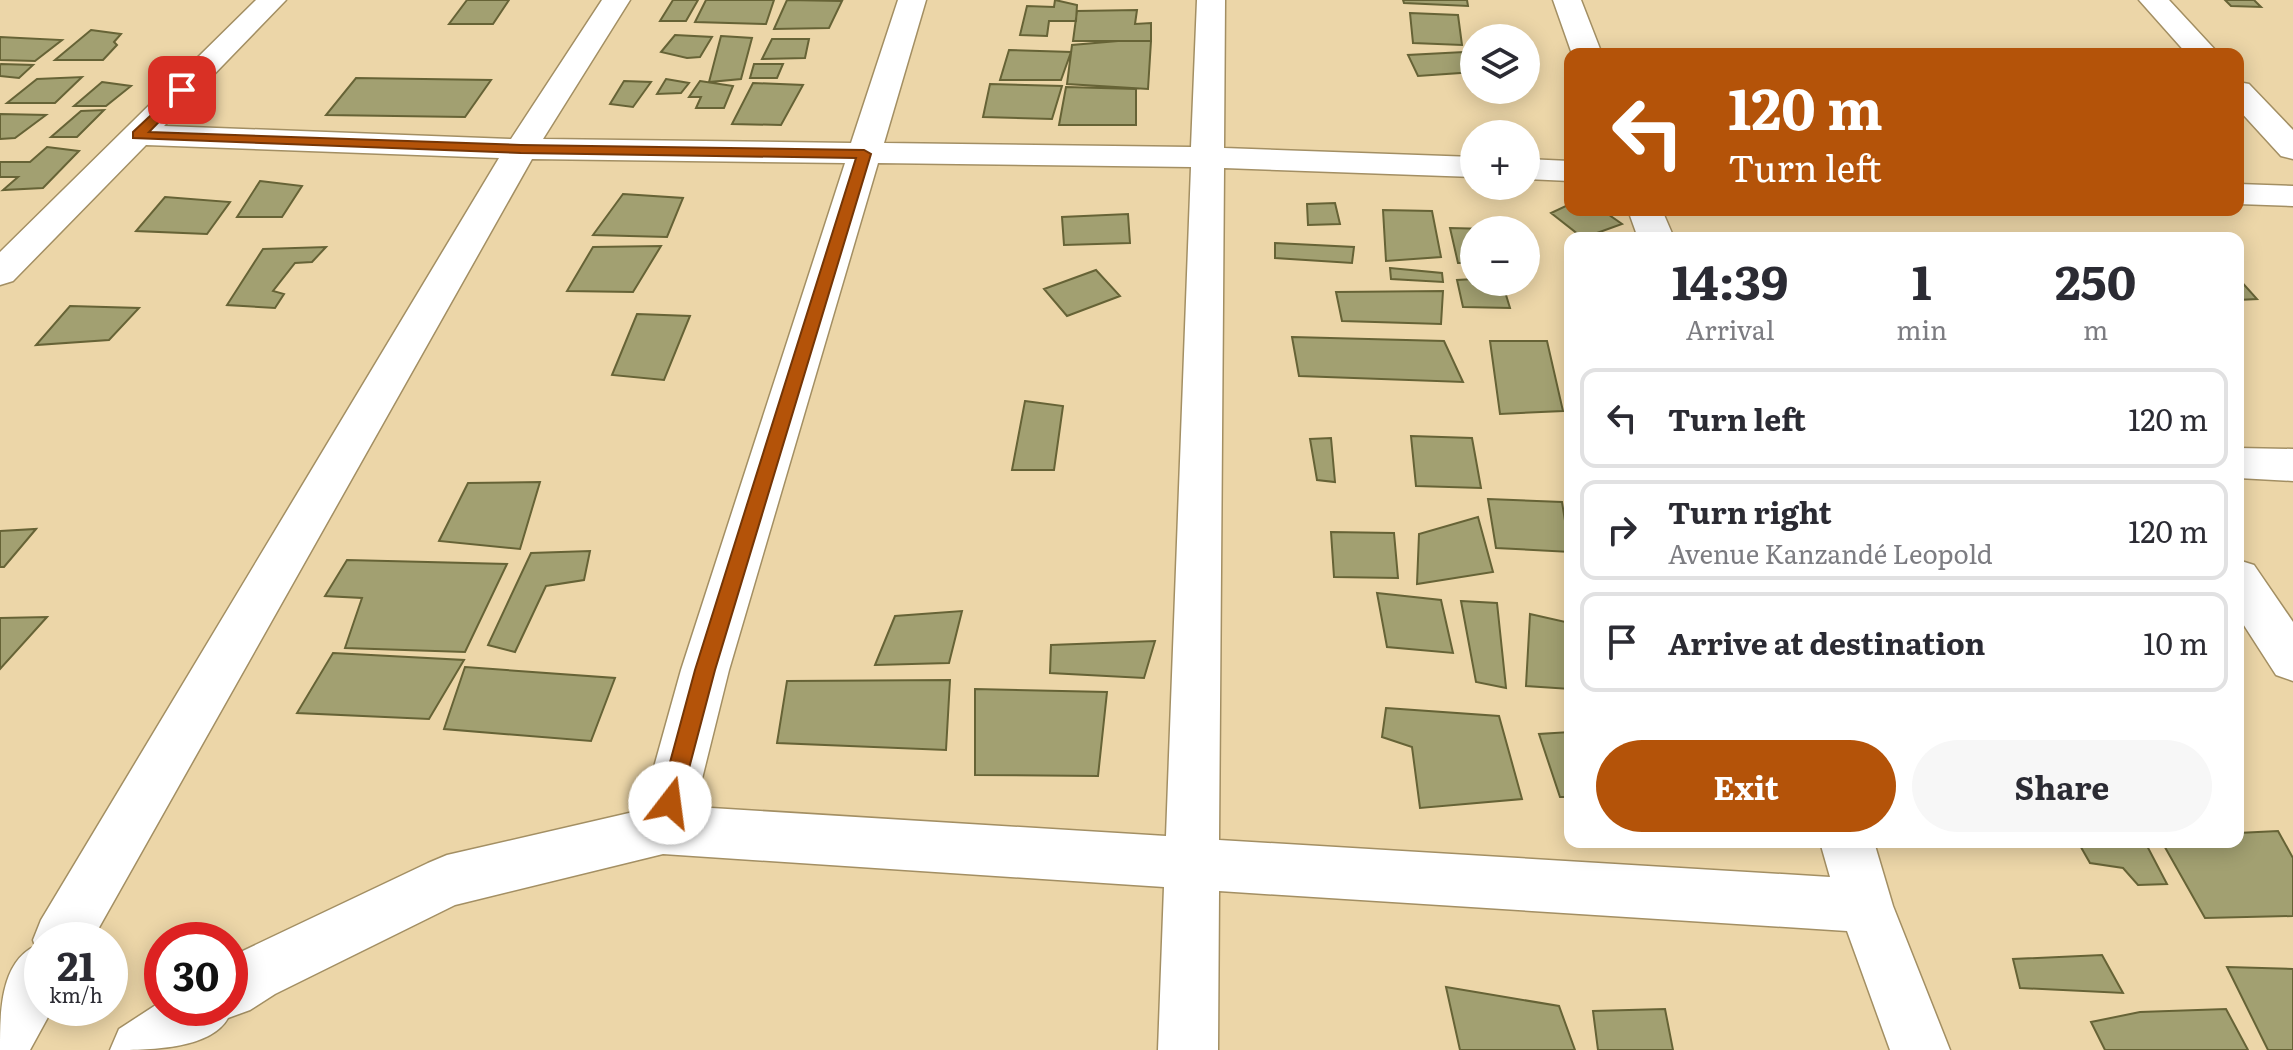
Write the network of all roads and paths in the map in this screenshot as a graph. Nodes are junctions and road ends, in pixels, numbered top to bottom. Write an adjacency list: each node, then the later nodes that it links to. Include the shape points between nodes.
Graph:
1 (272, 0): 10 (street)
2 (616, 0): 11 (street)
3 (912, 0): 13 (street)
4 (1211, 0): 14 (street)
5 (1567, 0): 7 (street)
6 (2153, 0): 8 (street)
7 (1585, 48)
8 (2198, 48)
9 (2244, 97): 12 (street)
10 (137, 135): 11 (street); 20 (street)
11 (521, 149): 13 (street); 29 (street)
12 (2293, 149)
13 (864, 154): 14 (street); 25 (street, via 705,670)
14 (1207, 157): 15 (street); 27 (street)
15 (1460, 166)
16 (1540, 170): 17 (street)
17 (1564, 171)
18 (2244, 194): 19 (street)
19 (2293, 196)
20 (0, 273)
21 (2244, 463): 22 (street)
22 (2293, 465)
23 (2244, 587): 24 (street)
24 (2293, 661)
25 (663, 830): 27 (street); 30 (street, via 447,881)
26 (1849, 848): 28 (street)
27 (1192, 864): 28 (street); 35 (street)
28 (1865, 906): 36 (street)
29 (71, 922)
30 (248, 978)
31 (24, 1003): 33 (street)
32 (176, 1026): 34 (street)
33 (0, 1045)
34 (140, 1050)
35 (1188, 1050)
36 (1920, 1050)

